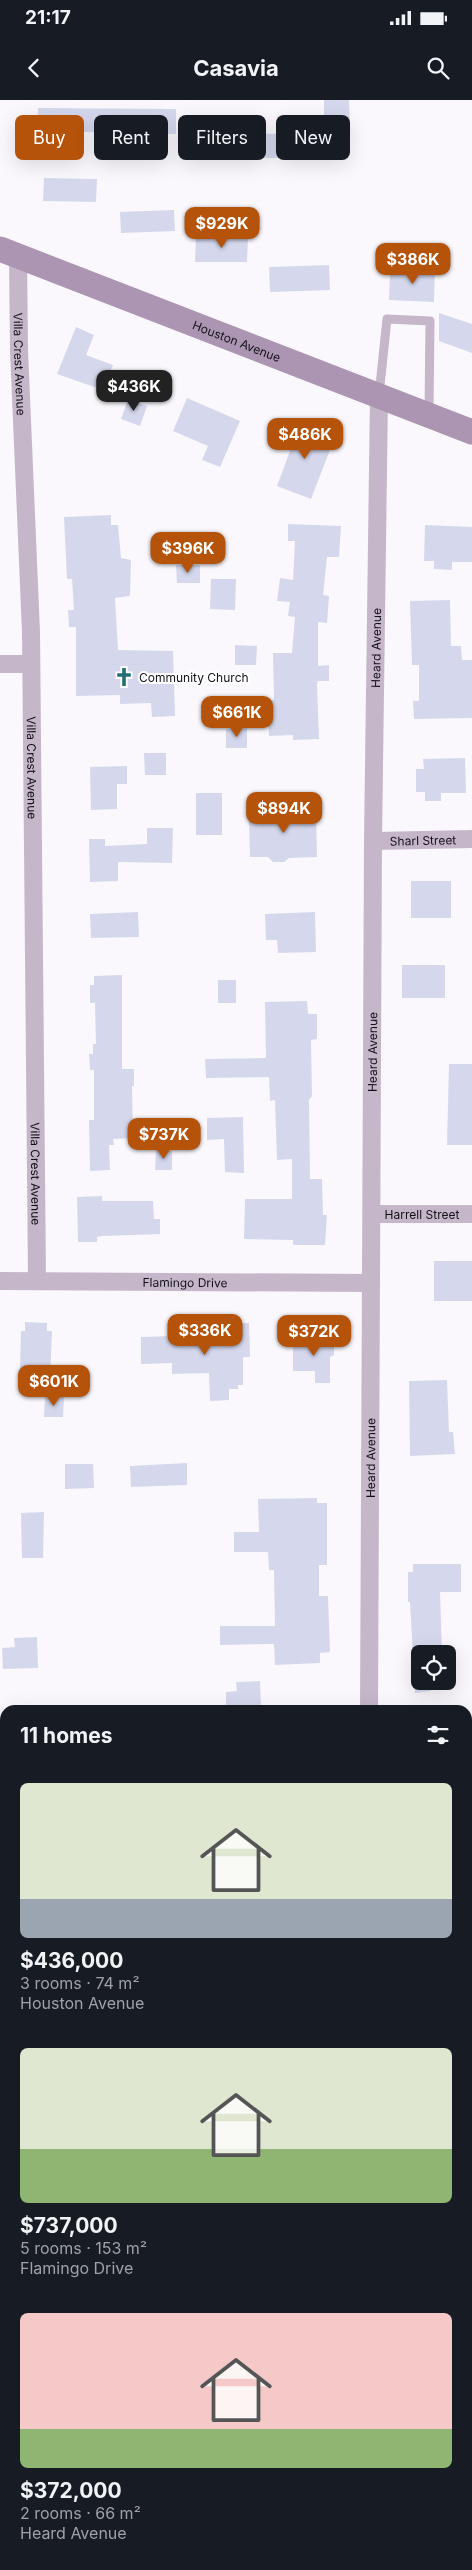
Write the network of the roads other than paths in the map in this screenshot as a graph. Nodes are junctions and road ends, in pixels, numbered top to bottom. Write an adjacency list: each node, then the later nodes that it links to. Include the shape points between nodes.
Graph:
1 (9, 252): 2 (street, Houston Avenue); 6 (street, Villa Crest Avenue, via 19,350)
2 (379, 395): 3 (street, Houston Avenue); 3 (lane, via 387,319 430,321); 8 (street, Heard Avenue)
3 (429, 415): 4 (street, Houston Avenue)
4 (472, 432)
5 (0, 664): 6 (street)
6 (31, 664): 11 (street, Villa Crest Avenue)
7 (472, 839): 8 (street, Sharl Street)
8 (373, 841): 9 (street, Heard Avenue)
9 (372, 1214): 10 (street, Harrell Street); 13 (street, Heard Avenue)
10 (472, 1214)
11 (37, 1280): 12 (street, Flamingo Drive); 13 (street, Flamingo Drive)
12 (0, 1281)
13 (371, 1283): 14 (street, Heard Avenue)
14 (369, 1705)

